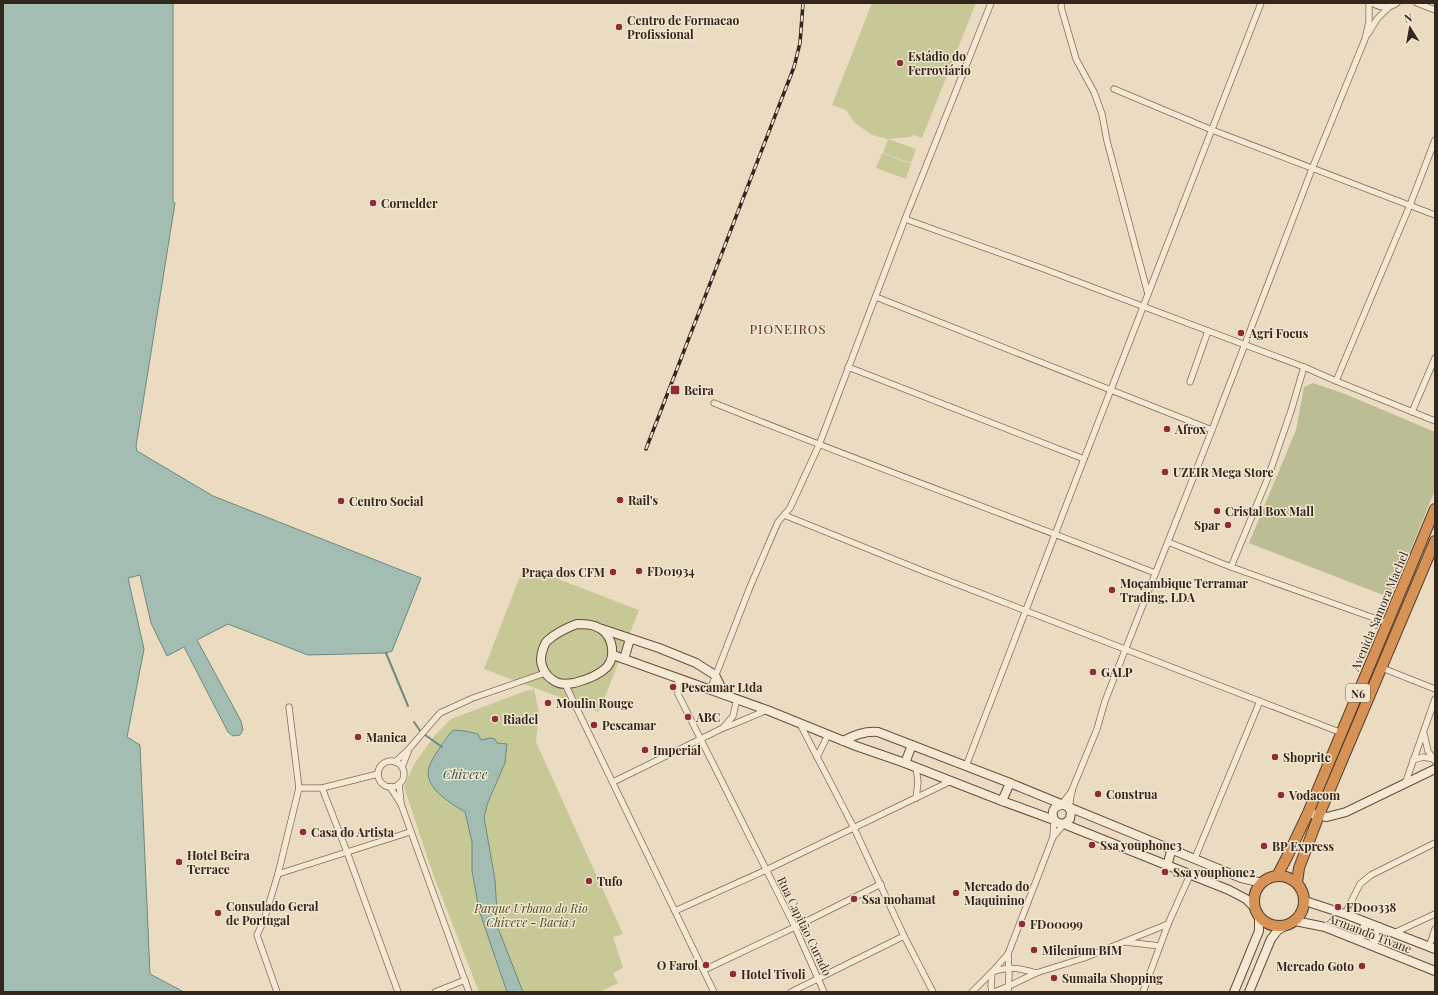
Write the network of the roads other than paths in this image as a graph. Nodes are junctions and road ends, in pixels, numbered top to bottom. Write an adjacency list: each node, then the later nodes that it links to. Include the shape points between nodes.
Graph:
1 (991, 3): 17 (street)
2 (1062, 3): 18 (street, via 1076,60 1094,92 1102,114)
3 (1261, 3): 12 (street)
4 (1369, 3): 10 (street, via 1369,22)
5 (1372, 3): 8 (street)
6 (1397, 3): 8 (street)
7 (1417, 3): 9 (street)
8 (1389, 7): 10 (street, via 1377,19)
9 (1435, 10)
10 (1365, 39): 14 (street)
11 (1114, 89): 12 (street)
12 (1212, 130): 14 (street); 18 (street)
13 (1435, 140): 15 (street)
14 (1312, 169): 15 (street); 22 (street)
15 (1410, 205): 16 (street); 27 (street)
16 (1435, 215)
17 (905, 219): 19 (street); 20 (street)
18 (1148, 294): 20 (street)
19 (876, 298): 24 (street); 28 (street)
20 (1143, 306): 21 (street); 28 (street)
21 (1208, 331): 22 (street); 26 (street)
22 (1244, 344): 25 (street); 32 (street)
23 (1435, 358): 30 (street)
24 (848, 367): 33 (street); 34 (street)
25 (1304, 367): 27 (street); 40 (street, via 1268,480)
26 (1190, 382)
27 (1336, 382): 30 (street)
28 (1110, 391): 32 (street); 34 (street)
29 (714, 403): 33 (street)
30 (1412, 412): 31 (street)
31 (1435, 420)
32 (1212, 430): 39 (street)
33 (819, 445): 36 (street, via 790,508); 37 (street)
34 (1084, 459): 37 (street)
35 (1435, 509): 43 (highway, Avenida Samora Machel / N6)
36 (784, 515): 42 (street); 55 (street, via 778,522)
37 (1054, 534): 41 (street); 42 (street)
38 (1435, 541): 44 (highway, Avenida Samora Machel / N6)
39 (1168, 542): 40 (street); 41 (street)
40 (1231, 567): 45 (street)
41 (1155, 573): 50 (street)
42 (1025, 610): 50 (street); 83 (street)
43 (1392, 613): 44 (highway); 45 (highway, Avenida Samora Machel / N6)
44 (1403, 616): 49 (highway, Avenida Samora Machel / N6)
45 (1388, 623): 47 (highway, Avenida Samora Machel / N6)
46 (601, 629): 48 (street); 51 (street, via 608,636); 54 (street, via 590,624 577,624 560,631 546,642 541,658 541,666)
47 (1382, 637): 49 (highway); 63 (highway, Avenida Samora Machel / N6)
48 (630, 639): 52 (street); 55 (street, via 696,663)
49 (1393, 641): 53 (highway, Avenida Samora Machel / N6)
50 (1126, 649): 64 (street); 97 (street)
51 (613, 654): 52 (street); 57 (street, via 607,666 597,675)
52 (624, 659): 56 (street)
53 (1382, 668): 58 (street); 65 (highway, Avenida Samora Machel / N6)
54 (545, 673): 57 (street, via 550,679); 76 (street, via 473,698 440,713)
55 (714, 675): 59 (street); 60 (street)
56 (678, 678): 59 (street); 73 (street, Rua Capitão Curado, via 678,694)
57 (565, 684): 90 (street)
58 (1435, 689)
59 (710, 690): 60 (street)
60 (725, 695): 61 (street)
61 (737, 699): 67 (street); 69 (street, via 733,716)
62 (1435, 699): 71 (street)
63 (1356, 700): 65 (highway); 70 (highway, Avenida Samora Machel / N6)
64 (1260, 701): 70 (street); 113 (street)
65 (1366, 704): 84 (highway, Avenida Samora Machel / N6)
66 (289, 707): 95 (street)
67 (767, 710): 68 (street); 69 (street)
68 (800, 724): 72 (street); 77 (street)
69 (723, 728): 73 (street)
70 (1342, 733): 80 (highway, Avenida Samora Machel / N6)
71 (1424, 733): 78 (street); 79 (street, via 1428,750)
72 (828, 735): 74 (street); 77 (street)
73 (701, 739): 90 (street); 115 (street, Rua Capitão Curado)
74 (843, 741): 75 (street, via 861,733 878,732); 82 (street)
75 (912, 745): 82 (street); 83 (street)
76 (408, 750): 81 (street); 85 (street)
77 (817, 757): 107 (street)
78 (1413, 760): 79 (street, via 1423,757); 93 (street)
79 (1434, 760)
80 (1330, 761): 84 (highway); 103 (highway, Avenida Samora Machel / N6)
81 (395, 762): 85 (street); 88 (street, via 384,763)
82 (905, 763): 86 (street)
83 (966, 766): 91 (street)
84 (1340, 766): 104 (highway, Avenida Samora Machel / N6)
85 (402, 767): 92 (street, via 404,776)
86 (916, 767): 89 (street); 98 (street)
87 (1435, 769): 93 (street)
88 (378, 774): 94 (street, via 380,780); 96 (street)
89 (950, 781): 98 (street); 99 (street)
90 (613, 782): 123 (street)
91 (1010, 783): 99 (street); 101 (street)
92 (399, 784): 94 (street); 100 (street)
93 (1405, 784): 104 (street, via 1346,812 1328,817)
94 (390, 787): 100 (street)
95 (299, 788): 96 (street); 116 (street)
96 (322, 788): 112 (street)
97 (1072, 790): 101 (street); 102 (street)
98 (916, 798): 107 (street)
99 (1002, 801): 105 (street)
100 (401, 804): 108 (street)
101 (1061, 805): 102 (street); 105 (street, via 1053,810)
102 (1069, 808): 106 (street, via 1070,819); 111 (street)
103 (1308, 813): 104 (street); 118 (highway, Avenida Samora Machel / N6)
104 (1319, 815): 120 (highway, Avenida Samora Machel / N6, via 1299,868)
105 (1054, 820): 106 (street); 109 (street)
106 (1064, 824): 109 (street); 114 (street)
107 (854, 828): 115 (street); 121 (street)
108 (410, 832): 112 (street); 147 (street)
109 (1053, 837): 140 (street)
110 (1435, 843): 125 (street, via 1370,875 1360,884)
111 (1172, 848): 113 (street); 114 (street)
112 (347, 852): 116 (street); 150 (street)
113 (1195, 858): 119 (street, via 1241,878)
114 (1167, 866): 117 (street)
115 (766, 870): 123 (street); 130 (street, Rua Capitão Curado)
116 (278, 874): 149 (street, via 257,935)
117 (1190, 875): 124 (street, via 1246,898); 129 (street)
118 (1277, 876): 119 (highway); 120 (highway, via 1289,878)
119 (1262, 883): 124 (highway, via 1254,896)
120 (1297, 883): 122 (highway, via 1303,891)
121 (881, 884): 130 (street); 134 (street)
122 (1305, 901): 125 (street, Armando Tivane); 127 (highway, via 1300,916)
123 (675, 911): 142 (street)
124 (1257, 912): 127 (highway, via 1269,924 1278,926); 160 (street, via 1259,931)
125 (1345, 914): 128 (street, Armando Tivane)
126 (1435, 914): 133 (street)
127 (1291, 923): 135 (street, Armando Tivane, via 1325,927); 161 (street, via 1278,930 1271,939)
128 (1366, 923): 131 (street, Armando Tivane); 135 (street)
129 (1168, 924): 136 (street); 138 (street)
130 (795, 927): 142 (street); 146 (street, Rua Capitão Curado)
131 (1379, 927): 133 (street, Armando Tivane); 137 (street)
132 (1435, 929): 139 (street)
133 (1394, 933): 139 (street, Armando Tivane)
134 (904, 936): 146 (street); 156 (street)
135 (1359, 940): 137 (street, Armando Tivane)
136 (1124, 942): 138 (street); 145 (street)
137 (1372, 945): 144 (street, Armando Tivane)
138 (1160, 946): 159 (street)
139 (1432, 948)
140 (1008, 954): 141 (street); 143 (street)
141 (1008, 968): 143 (street); 145 (street); 148 (street)
142 (704, 970): 153 (street)
143 (992, 972): 157 (street); 158 (street)
144 (1435, 972)
145 (1036, 973): 148 (street)
146 (819, 979): 154 (street); 155 (street, Rua Capitão Curado)
147 (465, 980): 151 (street); 152 (street)
148 (1009, 989): 158 (street)
149 (277, 992)
150 (398, 992)
151 (435, 992)
152 (469, 992)
153 (714, 992)
154 (791, 992)
155 (824, 992)
156 (933, 992)
157 (972, 992)
158 (993, 992)
159 (1143, 992)
160 (1234, 992)
161 (1249, 992)

